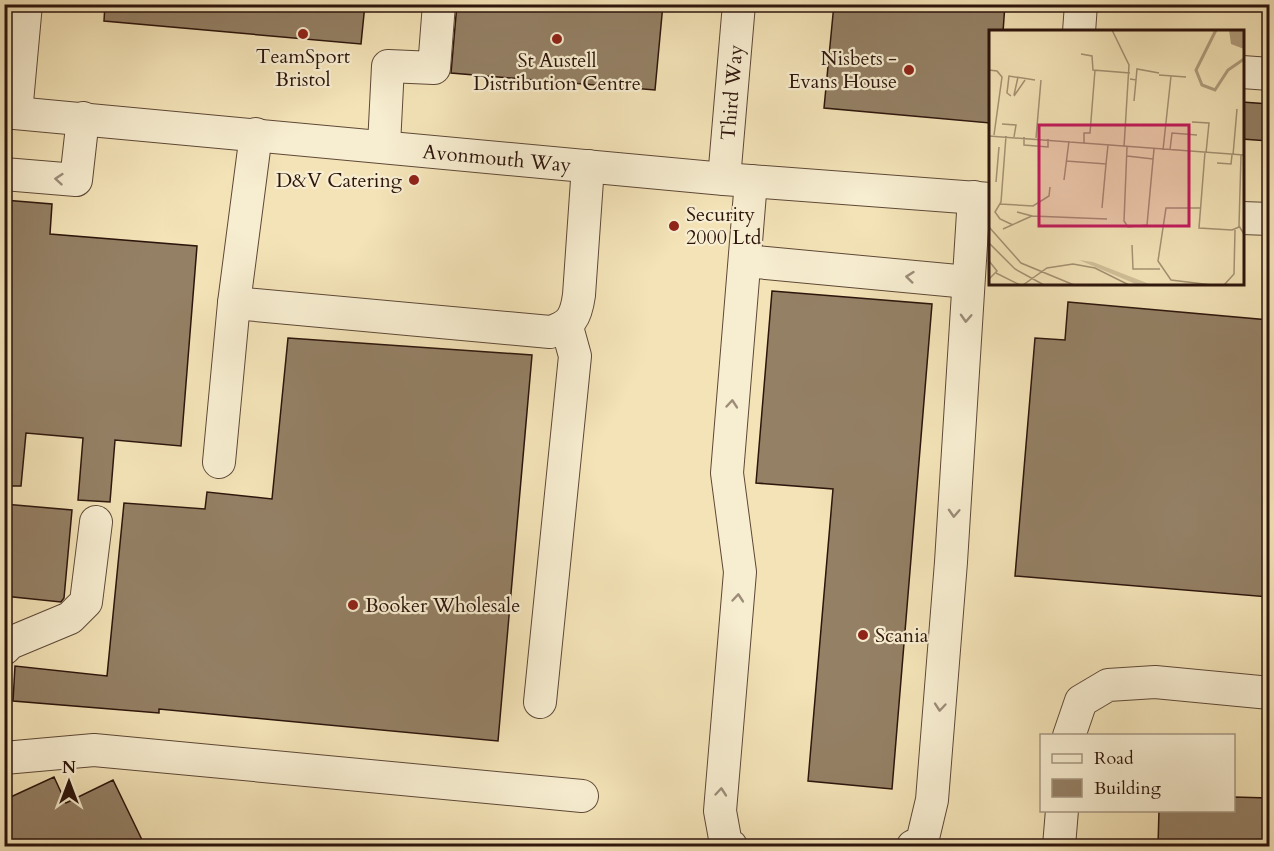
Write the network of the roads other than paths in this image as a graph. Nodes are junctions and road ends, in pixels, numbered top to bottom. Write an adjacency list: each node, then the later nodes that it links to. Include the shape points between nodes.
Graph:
1 (26, 4): 8 (street)
2 (439, 4): 11 (street, via 434,68 388,66)
3 (740, 4): 14 (street, Third Way)
4 (1081, 4): 5 (street)
5 (1079, 30)
6 (1244, 72): 7 (street)
7 (1269, 74)
8 (10, 112): 9 (street, Avonmouth Way)
9 (83, 118): 10 (street, Avonmouth Way); 13 (street, one-way to 13, via 76,180)
10 (256, 134): 11 (street, Avonmouth Way); 20 (street)
11 (384, 145): 12 (street, Avonmouth Way)
12 (588, 166): 14 (street, Avonmouth Way); 21 (street, via 579,295 576,314)
13 (4, 174)
14 (737, 180): 15 (street, Avonmouth Way); 18 (street, Third Way)
15 (982, 198): 19 (street)
16 (1244, 218): 17 (street)
17 (1269, 219)
18 (744, 261): 19 (street, one-way to 18); 31 (street, Third Way, one-way to 18, via 726,844 720,811 740,572 726,473)
19 (968, 282): 32 (street, one-way to 32, via 932,800 922,842)
20 (234, 303): 21 (street, via 550,332); 22 (street)
21 (567, 327): 26 (street, via 575,356)
22 (219, 462)
23 (96, 522): 24 (street, via 86,602 70,618)
24 (4, 649)
25 (1269, 693): 27 (street, via 1155,682 1108,685 1081,701)
26 (540, 702)
27 (1069, 734)
28 (4, 758): 29 (street, via 94,750)
29 (582, 796)
30 (1062, 812): 33 (street)
31 (731, 846)
32 (913, 846)
33 (1059, 846)

